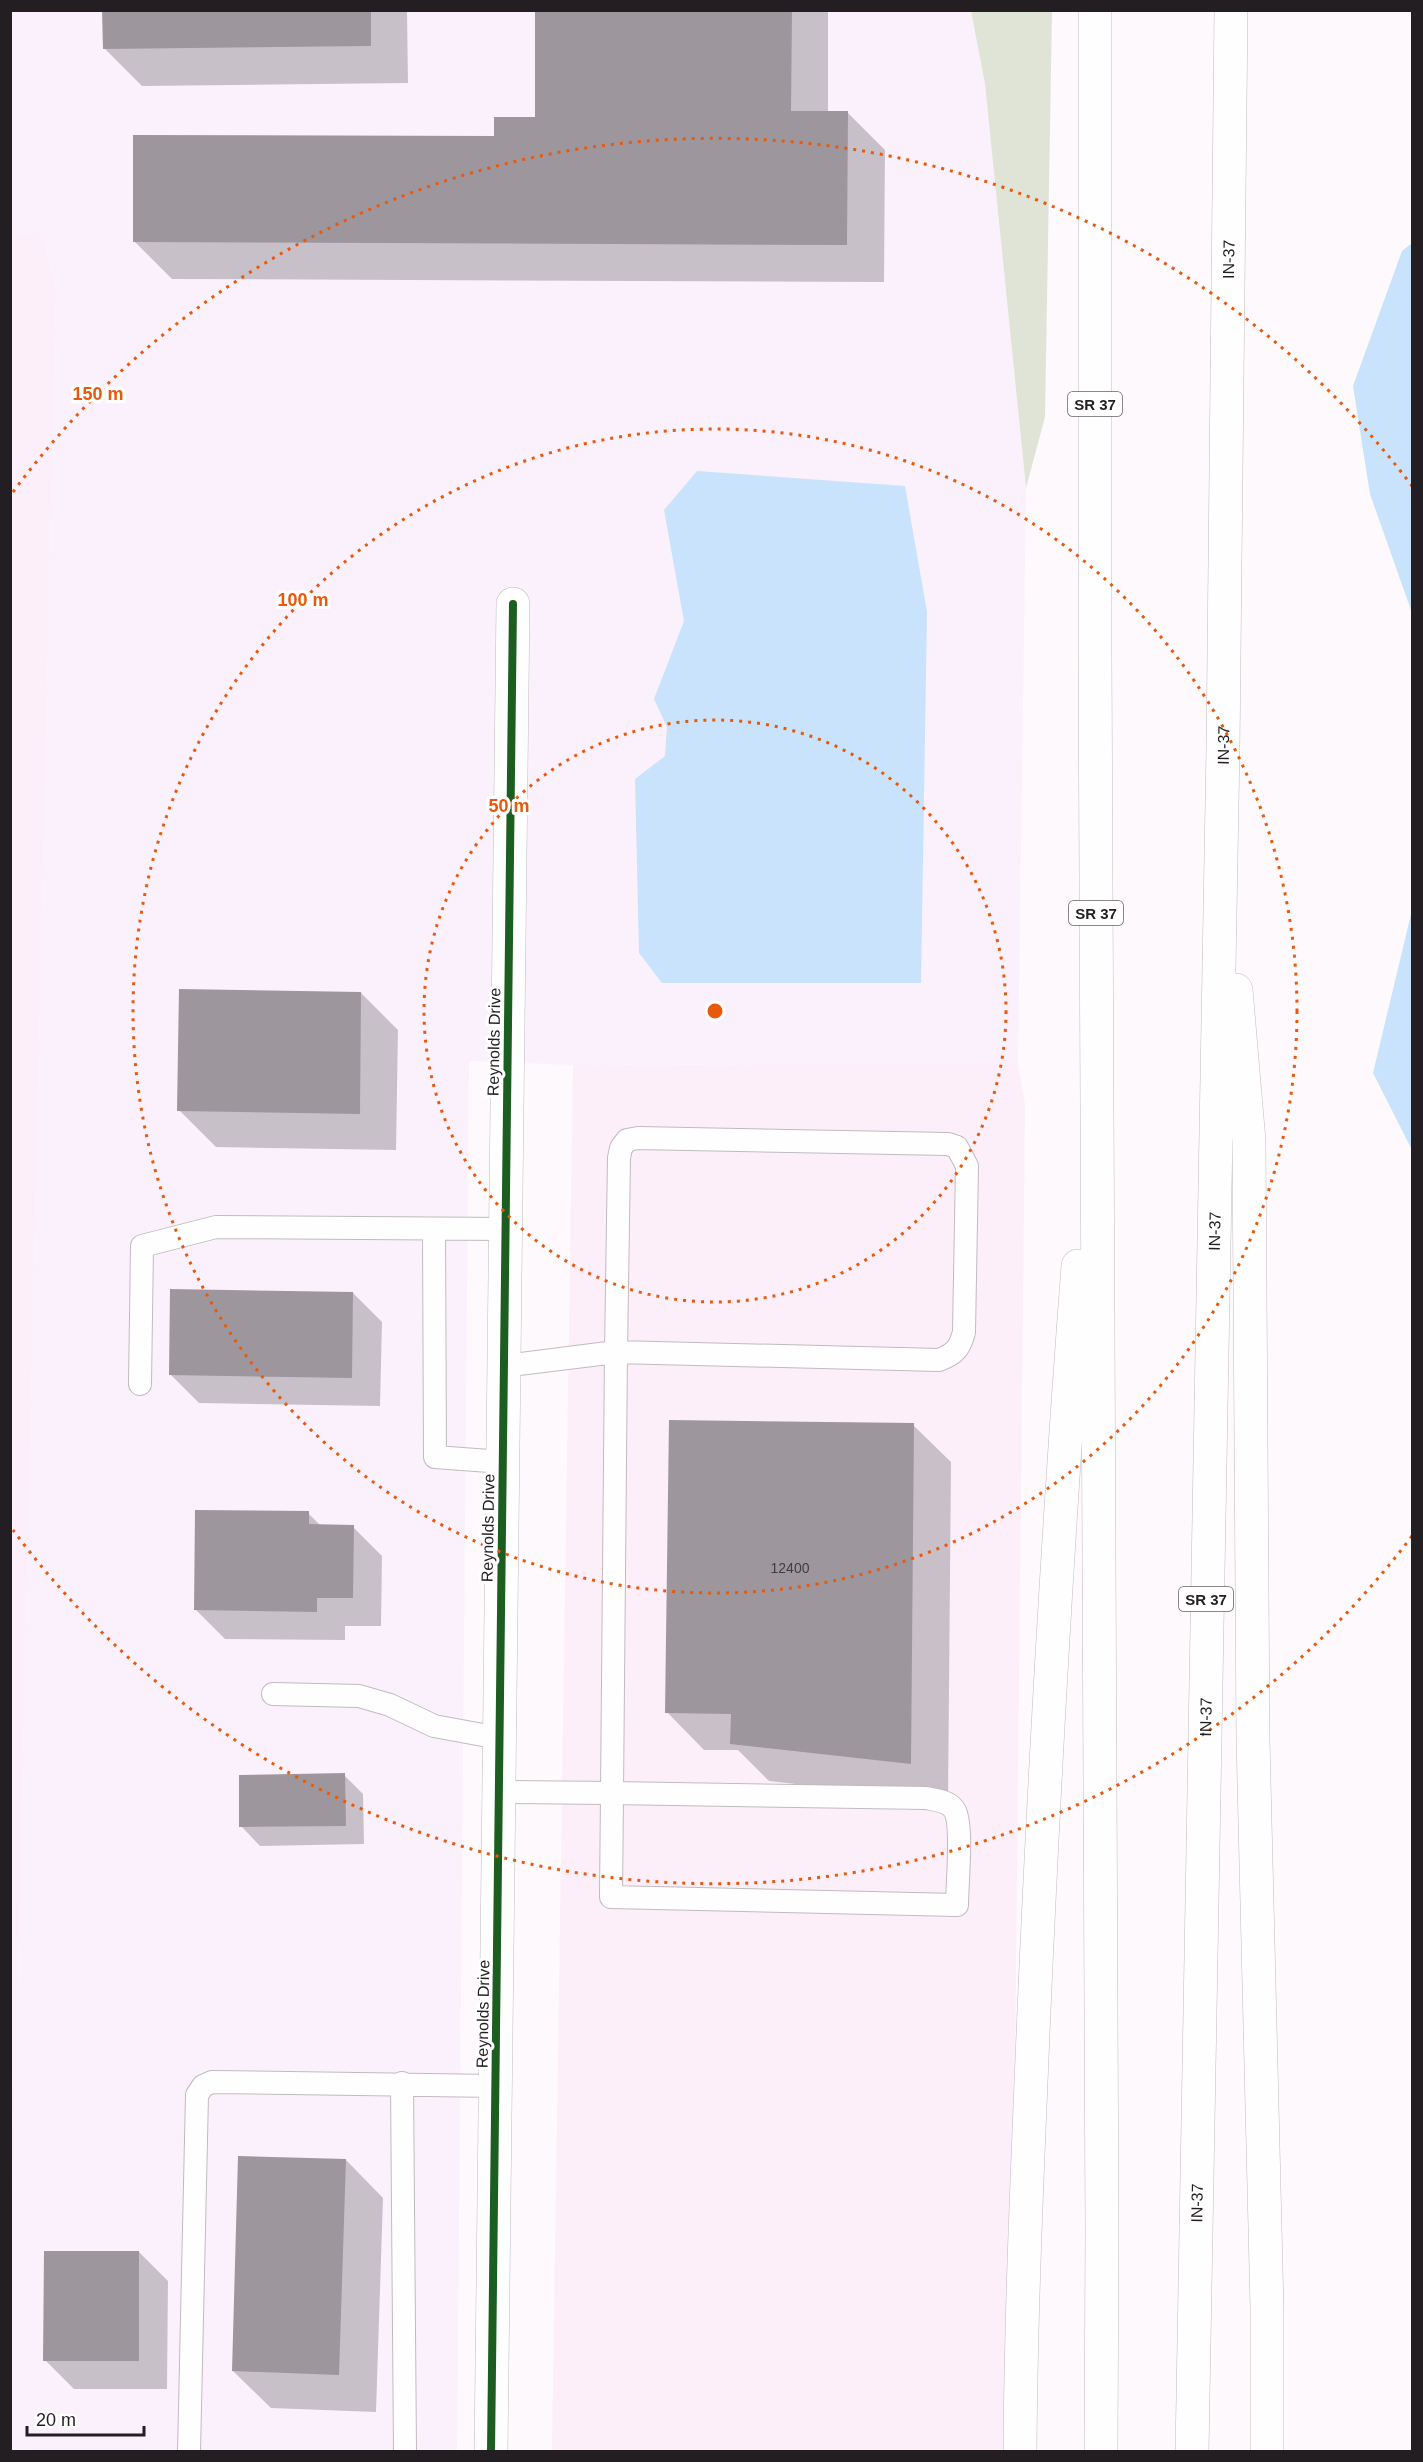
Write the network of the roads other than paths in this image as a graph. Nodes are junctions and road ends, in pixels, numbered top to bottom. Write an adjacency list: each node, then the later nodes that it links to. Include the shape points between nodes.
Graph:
1 (1095, 10): 5 (main road, SR 37)
2 (1232, 10): 4 (main road, IN-37 / SR 37)
3 (513, 604): 7 (main road, Reynolds Drive)
4 (1221, 824): 23 (main road, IN-37 / SR 37); 24 (main road, via 1250,1141 1253,1740)
5 (1097, 1028): 21 (main road, via 1063,1465 1043,1806 1024,2208); 22 (main road, SR 37)
6 (434, 1229): 7 (lane); 10 (lane, via 216,1227 142,1246); 11 (lane, via 435,1457)
7 (506, 1229): 9 (main road, Reynolds Drive)
8 (616, 1352): 8 (lane, via 619,1158 627,1140 957,1147 967,1166 964,1332 953,1355 939,1360); 9 (lane); 15 (lane)
9 (504, 1366): 11 (main road, Reynolds Drive)
10 (140, 1384)
11 (503, 1462): 13 (main road, Reynolds Drive)
12 (273, 1694): 13 (lane, via 359,1696 434,1726)
13 (499, 1738): 14 (main road, Reynolds Drive)
14 (499, 1792): 15 (lane); 17 (main road, Reynolds Drive)
15 (612, 1793): 15 (lane, via 611,1897 957,1905 958,1827 955,1810 945,1802 926,1798)
16 (402, 2083): 17 (lane); 18 (lane, via 212,2082 197,2095); 19 (lane)
17 (495, 2086): 20 (main road, Reynolds Drive)
18 (189, 2451)
19 (405, 2451)
20 (490, 2451)
21 (1020, 2451)
22 (1101, 2451)
23 (1192, 2451)
24 (1267, 2451)

